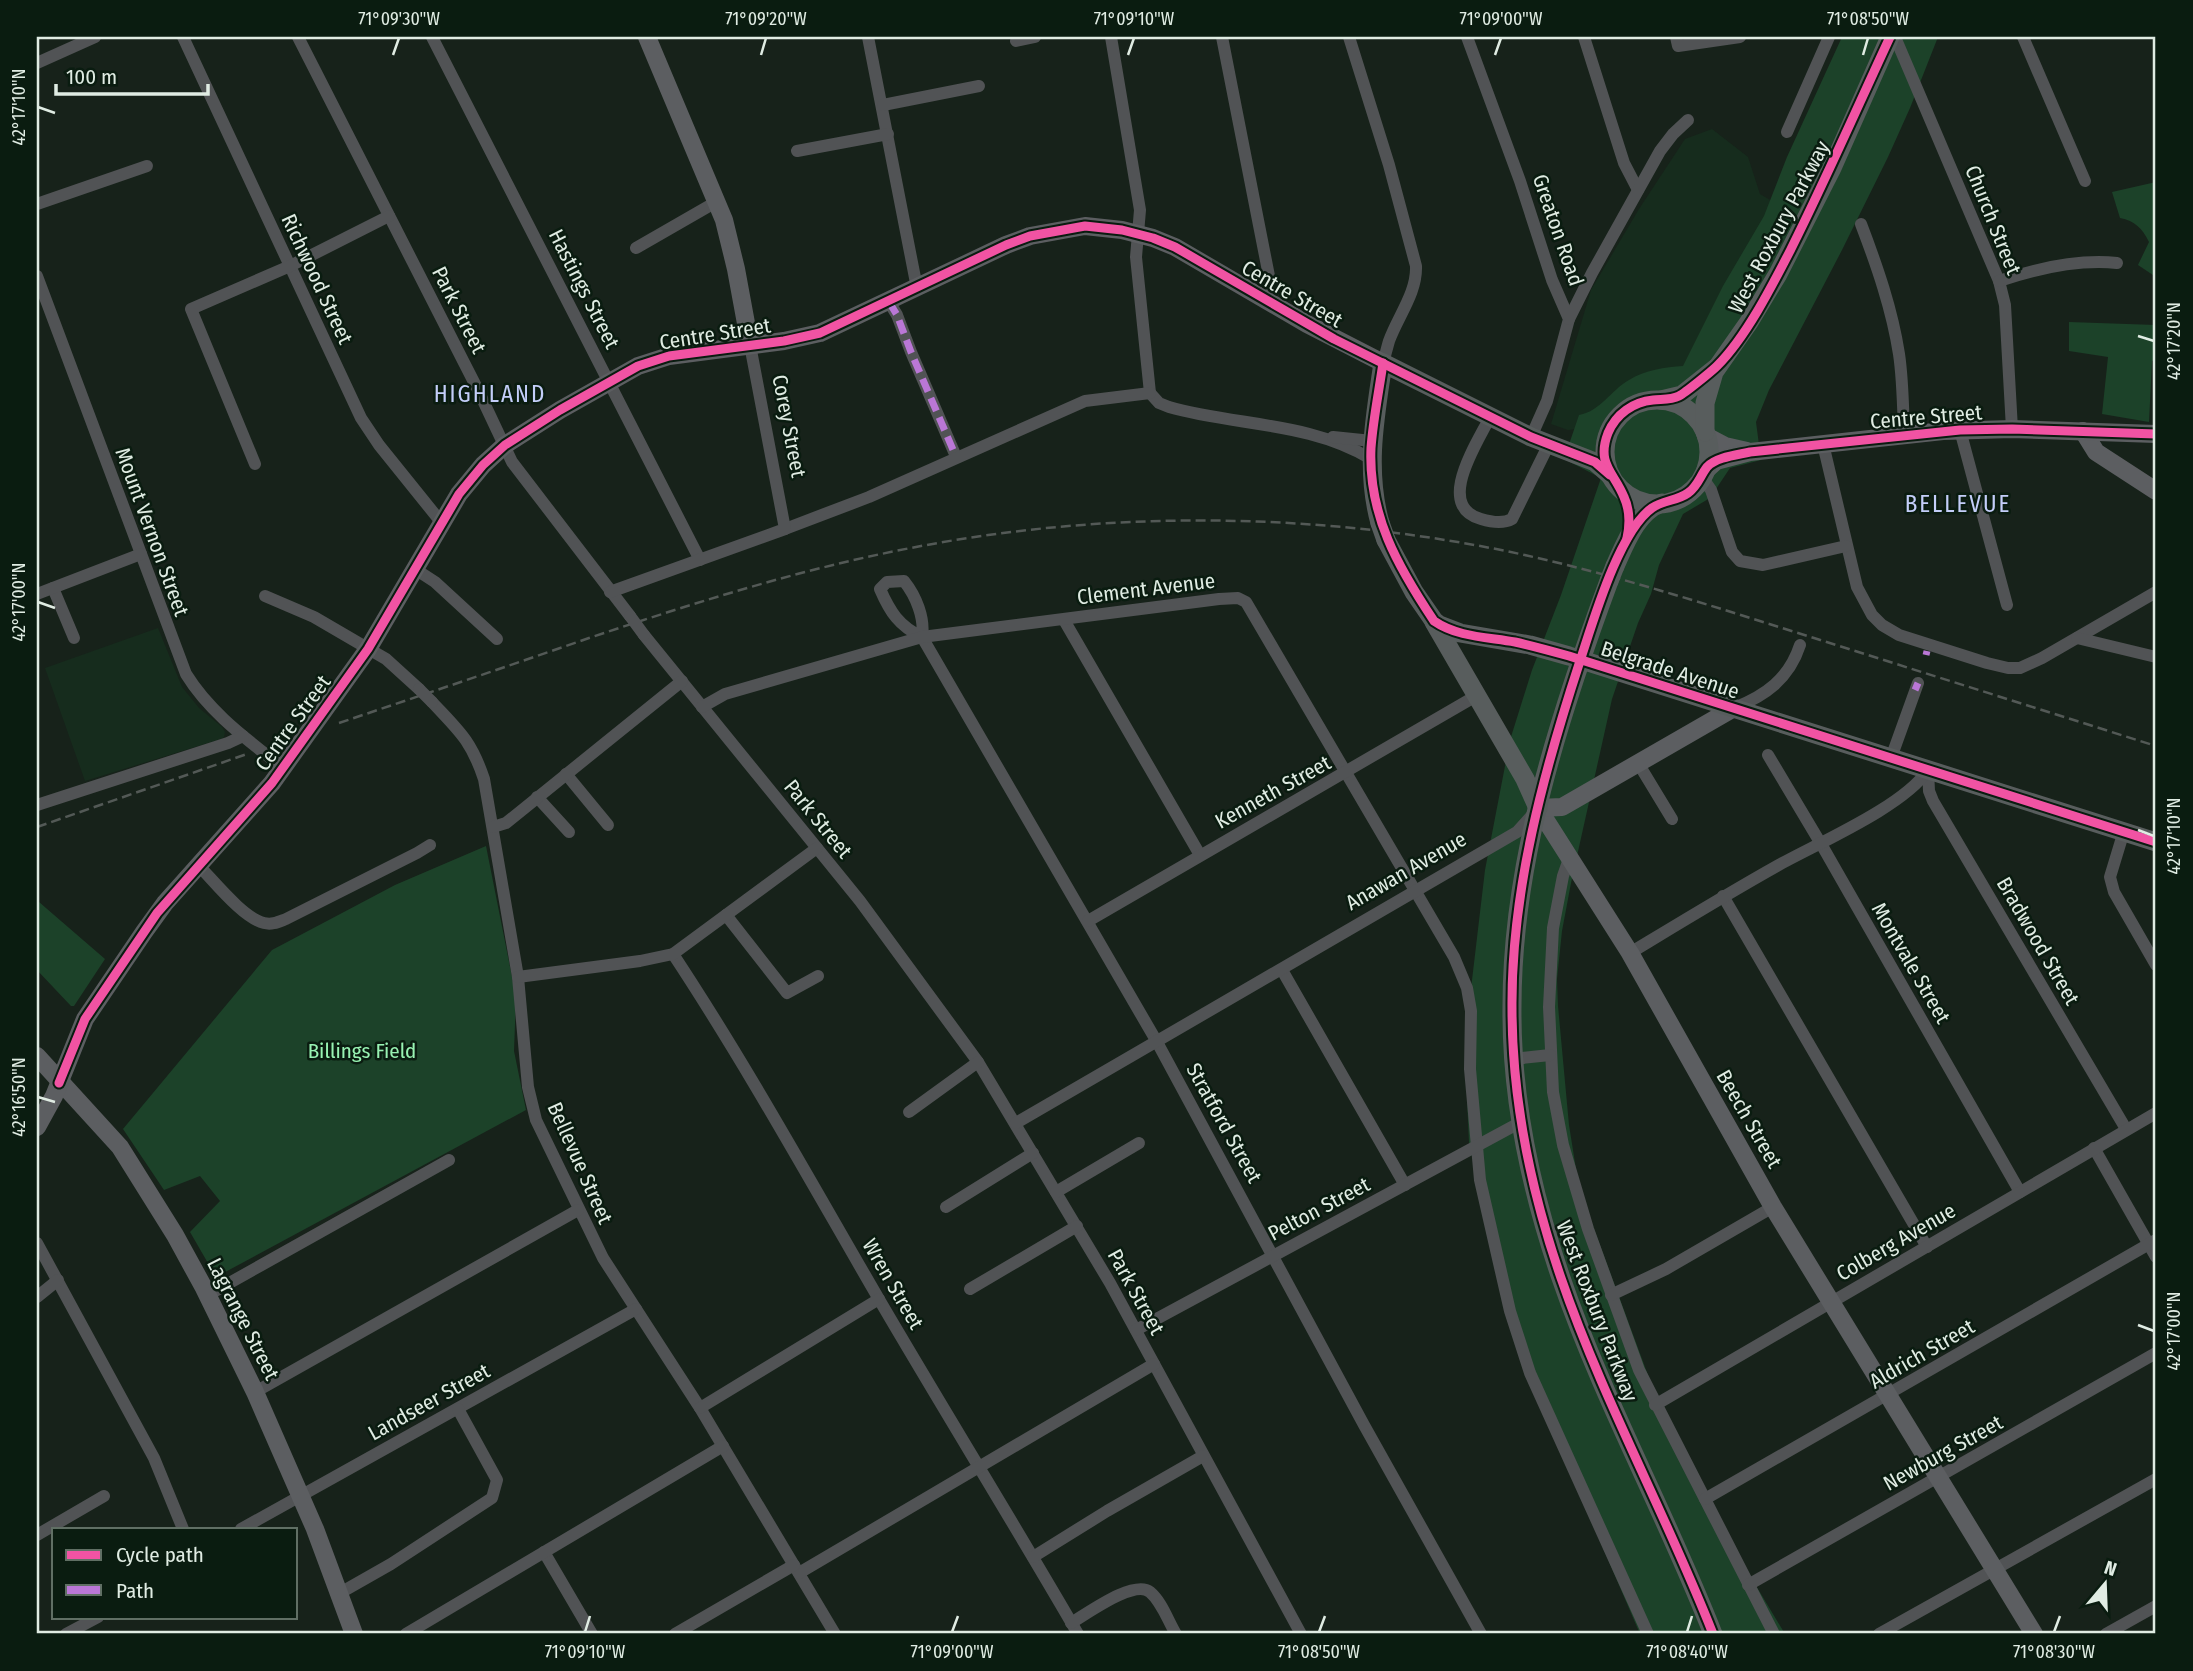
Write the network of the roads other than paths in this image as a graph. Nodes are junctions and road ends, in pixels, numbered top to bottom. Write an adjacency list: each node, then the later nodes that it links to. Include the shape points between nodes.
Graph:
1 (94, 37): 20 (street)
2 (183, 37): 37 (street, Richwood Street)
3 (298, 37): 32 (street, Park Street)
4 (432, 37): 47 (street, Hastings Street)
5 (647, 37): 30 (main road, Corey Street)
6 (869, 37): 22 (street)
7 (1035, 37): 18 (street)
8 (1111, 37): 34 (street, via 1140,209)
9 (1222, 37): 42 (street, via 1269,276)
10 (1349, 37): 45 (street, via 1416,266 1412,291)
11 (1467, 37): 43 (street, Greaton Road)
12 (1584, 37): 29 (street)
13 (1740, 37): 19 (street)
14 (1829, 37): 24 (street)
15 (1890, 37): 46 (main road, West Roxbury Parkway, via 1837,158 1778,274)
16 (1895, 37): 39 (street, Church Street)
17 (2023, 37): 28 (street)
18 (1016, 41)
19 (1677, 41)
20 (37, 63)
21 (979, 86): 22 (street)
22 (883, 105): 25 (street)
23 (1688, 120): 29 (street, via 1660,151)
24 (1787, 132)
25 (888, 134): 26 (street); 40 (street)
26 (797, 151)
27 (147, 166): 31 (street)
28 (2085, 181)
29 (1638, 190): 43 (street)
30 (716, 202): 35 (street); 44 (main road, Corey Street, via 732,251)
31 (37, 204)
32 (389, 216): 37 (street); 60 (street, Park Street)
33 (1861, 224): 57 (street, via 1893,324)
34 (1137, 233): 40 (main road, Centre Street, via 1085,226 1045,232 1015,241); 42 (main road, Centre Street, via 1180,250); 48 (street)
35 (636, 248)
36 (2117, 263): 39 (street, via 2097,261 2025,272)
37 (290, 266): 64 (street, via 191,309); 69 (street, Richwood Street, via 370,434)
38 (37, 276): 73 (street, Mount Vernon Street)
39 (1999, 281): 52 (street, Church Street, via 2005,305)
40 (917, 288): 41 (main road, Centre Street)
41 (889, 302): 44 (main road, Centre Street, via 820,333); 62 (street)
42 (1269, 302): 45 (main road, Centre Street)
43 (1569, 319): 58 (street, Greaton Road, via 1546,401)
44 (750, 345): 47 (main road, Centre Street, via 669,356); 70 (street, Corey Street)
45 (1383, 363): 50 (main road, Centre Street); 61 (main road)
46 (1716, 368): 49 (main road, West Roxbury Parkway, via 1682,395); 55 (main road, West Roxbury Parkway, via 1705,404)
47 (608, 381): 60 (main road, Centre Street); 74 (street, Hastings Street)
48 (1150, 393): 61 (street, via 1163,405 1179,410); 70 (street, via 1085,401 869,497)
49 (1660, 400): 51 (main road, via 1629,408); 55 (main road, via 1688,411)
50 (1490, 416): 58 (main road, Centre Street); 58 (street, Greaton Road, via 1459,485 1465,510 1472,516 1512,519)
51 (1612, 425): 58 (main road, via 1577,448); 66 (main road, via 1605,461)
52 (2012, 429): 53 (main road, Centre Street); 54 (main road, Centre Street)
53 (1960, 430): 57 (main road, Centre Street); 81 (street)
54 (2083, 431): 56 (main road, Centre Street); 67 (main road, via 2096,452)
55 (1705, 434): 63 (main road, Centre Street); 65 (main road, via 1709,450)
56 (2156, 434)
57 (1904, 435): 59 (main road, Centre Street)
58 (1547, 443): 66 (main road, Centre Street, via 1595,462)
59 (1823, 444): 63 (main road, Centre Street); 72 (street)
60 (505, 445): 69 (main road, Centre Street, via 466,484); 77 (street, Park Street, via 517,470)
61 (1372, 450): 83 (main road, via 1373,490 1383,531)
62 (954, 452)
63 (1750, 452): 65 (main road, Centre Street, via 1716,461)
64 (255, 464)
65 (1704, 474): 68 (main road, via 1686,495); 72 (street, via 1732,552 1741,561 1763,565)
66 (1615, 481): 68 (main road, via 1630,496); 71 (main road, West Roxbury Parkway, via 1628,509)
67 (2156, 491)
68 (1662, 503): 71 (main road, West Roxbury Parkway, via 1650,509)
69 (441, 522): 75 (main road, Centre Street)
70 (785, 529): 74 (street)
71 (1627, 538): 91 (main road, West Roxbury Parkway)
72 (1846, 546): 86 (street, via 1864,604 1899,635 2008,668 2029,665)
73 (141, 554): 76 (street); 97 (street, Mount Vernon Street, via 186,674 198,693)
74 (700, 560): 77 (street)
75 (415, 569): 87 (street); 89 (main road, Centre Street)
76 (53, 588): 79 (street); 85 (street)
77 (611, 592): 92 (street, Park Street, bridge)
78 (2156, 592): 86 (street)
79 (37, 594)
80 (265, 596): 89 (street, Bellevue Street, via 314,617)
81 (2007, 605)
82 (1064, 620): 84 (street, Clement Avenue); 104 (street, Clement Avenue, via 1238,598 1246,602); 117 (street)
83 (1434, 621): 91 (main road, Belgrade Avenue, via 1460,633 1530,645); 94 (main road, Beech Street)
84 (922, 637): 84 (street, Stratford Street, via 897,622 880,589 887,582 904,582 908,587 923,618); 95 (street, Clement Avenue, via 724,694); 123 (street, Stratford Street)
85 (74, 638)
86 (2077, 638): 90 (street)
87 (497, 639)
88 (1800, 645): 96 (street, via 1773,687)
89 (368, 649): 101 (main road, Centre Street); 110 (street, Bellevue Street, bridge, via 386,659 466,737 484,779)
90 (2156, 657)
91 (1581, 660): 96 (main road, Belgrade Avenue); 107 (main road, West Roxbury Parkway)
92 (682, 681): 95 (street, Park Street); 103 (street)
93 (1916, 687): 99 (street)
94 (1476, 696): 104 (street, Kenneth Street); 107 (main road, Beech Street)
95 (702, 707): 116 (street, Park Street)
96 (1734, 708): 99 (main road, Belgrade Avenue); 100 (main road)
97 (243, 736): 101 (street, Mount Vernon Street); 106 (street)
98 (1768, 755): 113 (street, Montvale Street)
99 (1891, 758): 102 (main road, Belgrade Avenue)
100 (1638, 763): 107 (main road, via 1562,807); 108 (street)
101 (283, 768): 119 (main road, Centre Street)
102 (1928, 770): 111 (main road, Belgrade Avenue); 113 (street, via 1912,789); 141 (street, Bradwood Street, via 1933,801)
103 (566, 774): 105 (street); 109 (street)
104 (1345, 774): 117 (street, Kenneth Street); 120 (street, Clement Avenue)
105 (537, 797): 110 (street); 112 (street)
106 (37, 805)
107 (1538, 808): 118 (main road, Beech Street); 120 (street, Anawan Avenue, via 1517,832); 133 (main road, West Roxbury Parkway, via 1514,957)
108 (1672, 819)
109 (608, 825)
110 (493, 827): 129 (street, Bellevue Street)
111 (2124, 831): 114 (main road, Belgrade Avenue); 126 (street, via 2110,877)
112 (569, 832)
113 (1821, 842): 121 (street); 149 (street, Montvale Street)
114 (2156, 842)
115 (430, 845): 119 (street, via 270,924 247,912)
116 (817, 848): 122 (street); 134 (street, Park Street)
117 (1200, 855): 123 (street, Kenneth Street)
118 (1570, 856): 124 (main road, Beech Street); 131 (street, West Roxbury Parkway, via 1553,928)
119 (199, 866): 135 (main road, Centre Street, via 157,913 85,1019)
120 (1415, 892): 127 (street, Anawan Avenue); 144 (street, Clement Avenue, via 1467,988)
121 (1723, 896): 124 (street); 156 (street)
122 (726, 915): 125 (street); 128 (street, via 787,993)
123 (1088, 921): 130 (street, Stratford Street)
124 (1630, 953): 151 (main road, Beech Street)
125 (673, 954): 129 (street); 164 (street, Wren Street)
126 (2156, 965)
127 (1282, 970): 130 (street, Anawan Avenue); 147 (street)
128 (818, 976)
129 (517, 977): 152 (street, Bellevue Street, via 536,1121)
130 (1157, 1042): 139 (street, Anawan Avenue); 157 (street, Stratford Street)
131 (1550, 1055): 133 (street); 162 (street, West Roxbury Parkway, via 1563,1144)
132 (37, 1056): 135 (main road, Lagrange Street)
133 (1513, 1059): 138 (main road, West Roxbury Parkway)
134 (978, 1062): 136 (street); 139 (street, Park Street)
135 (59, 1083): 140 (main road, Centre Street); 161 (main road, Lagrange Street, via 120,1147)
136 (909, 1112)
137 (2156, 1113): 141 (street, Colberg Avenue)
138 (1521, 1122): 144 (street, Pelton Street); 205 (main road, West Roxbury Parkway, via 1540,1206 1573,1310)
139 (1016, 1124): 145 (street, Park Street)
140 (37, 1127)
141 (2126, 1129): 143 (street, Colberg Avenue)
142 (1139, 1143): 148 (street)
143 (2094, 1148): 149 (street, Colberg Avenue); 154 (street)
144 (1476, 1149): 147 (street, Pelton Street); 204 (street, via 1494,1249 1530,1373)
145 (1033, 1153): 148 (street, Park Street); 150 (street)
146 (449, 1160): 161 (street)
147 (1405, 1185): 157 (street, Pelton Street)
148 (1056, 1192): 153 (street, Park Street)
149 (2020, 1192): 156 (street, Colberg Avenue)
150 (946, 1207)
151 (1773, 1207): 162 (street); 165 (main road, Beech Street)
152 (578, 1210): 166 (street, Bellevue Street); 170 (street)
153 (1077, 1226): 160 (street); 167 (street, Park Street)
154 (2152, 1242): 158 (street); 171 (street, Aldrich Street)
155 (37, 1243): 159 (street)
156 (1927, 1247): 165 (street, Colberg Avenue)
157 (1273, 1254): 167 (street, Pelton Street); 203 (street, Stratford Street)
158 (2156, 1257)
159 (58, 1280): 163 (street); 183 (street, via 154,1458)
160 (970, 1289)
161 (208, 1295): 170 (main road, Lagrange Street)
162 (1611, 1295): 172 (street, West Roxbury Parkway)
163 (37, 1297)
164 (879, 1299): 173 (street); 177 (street, Wren Street)
165 (1832, 1302): 171 (main road, Beech Street); 172 (street, Colberg Avenue)
166 (636, 1309): 173 (street, Bellevue Street); 174 (street, Landseer Street)
167 (1136, 1330): 169 (street, Park Street)
168 (2156, 1353): 178 (street, Newburg Street)
169 (1154, 1364): 176 (street, Park Street); 177 (street)
170 (255, 1392): 180 (main road, Lagrange Street)
171 (1888, 1395): 178 (main road, Beech Street); 182 (street, Aldrich Street)
172 (1656, 1405): 182 (street, West Roxbury Parkway)
173 (700, 1408): 175 (street, Bellevue Street)
174 (458, 1409): 180 (street, Landseer Street); 191 (street, via 497,1479 492,1498)
175 (723, 1446): 186 (street); 188 (street, Bellevue Street)
176 (1203, 1456): 187 (street); 202 (street, Park Street)
177 (979, 1467): 187 (street, Wren Street); 188 (street)
178 (1939, 1477): 189 (main road, Beech Street); 190 (street, Newburg Street)
179 (2156, 1479): 189 (street)
180 (301, 1495): 184 (street, Landseer Street); 191 (main road, Lagrange Street)
181 (104, 1496): 185 (street)
182 (1705, 1499): 190 (street, West Roxbury Parkway)
183 (183, 1528)
184 (243, 1528)
185 (37, 1535)
186 (544, 1552): 197 (street); 198 (street)
187 (1033, 1557): 194 (street, Wren Street)
188 (797, 1569): 199 (street); 200 (street, Bellevue Street)
189 (1995, 1569): 207 (street); 208 (main road, Beech Street)
190 (1748, 1586): 206 (street, West Roxbury Parkway)
191 (340, 1593): 196 (main road, Lagrange Street)
192 (2156, 1606): 209 (street)
193 (96, 1618): 195 (street)
194 (1074, 1629): 201 (street, via 1115,1597 1140,1588 1149,1591)
195 (66, 1634)
196 (354, 1634)
197 (406, 1634)
198 (592, 1634)
199 (676, 1634)
200 (835, 1634)
201 (1176, 1634)
202 (1301, 1634)
203 (1481, 1634)
204 (1648, 1634)
205 (1713, 1634)
206 (1774, 1634)
207 (1879, 1634)
208 (2034, 1634)
209 (2106, 1634)

